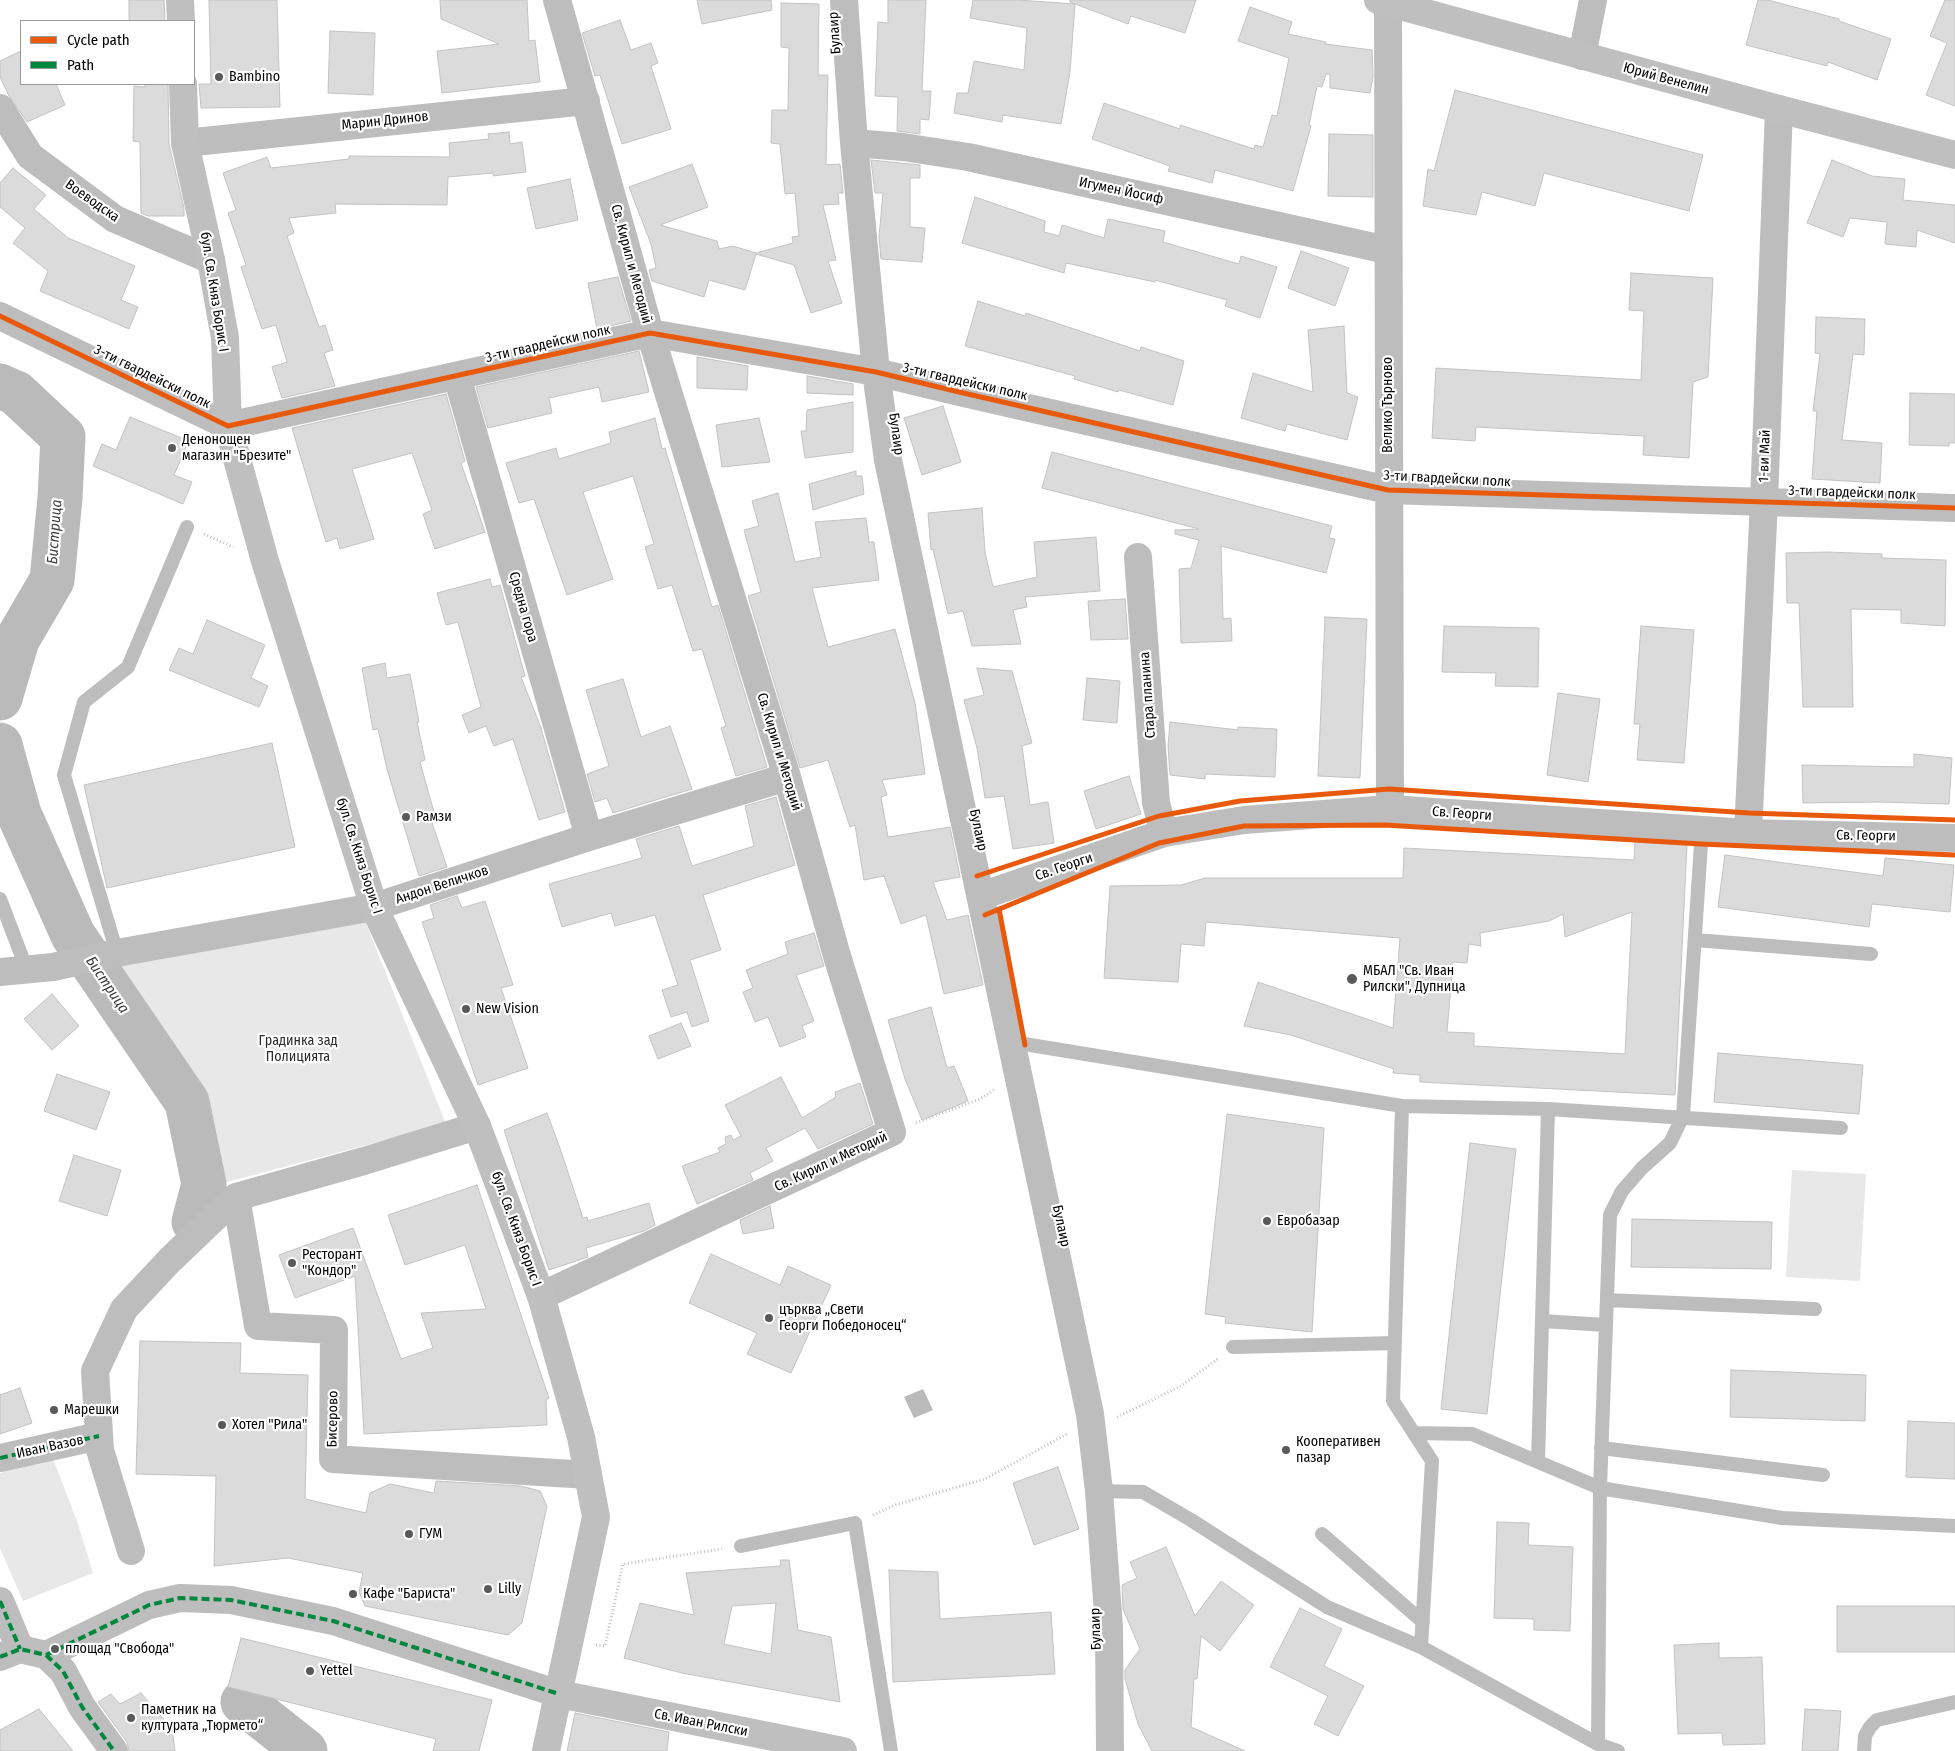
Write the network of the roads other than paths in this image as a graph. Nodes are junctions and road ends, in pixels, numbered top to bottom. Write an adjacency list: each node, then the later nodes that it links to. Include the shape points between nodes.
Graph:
1 (180, 0): 6 (street)
2 (557, 0): 9 (street, Св. Кирил и Методий)
3 (844, 0): 13 (street, Булаир)
4 (1593, 0): 7 (street)
5 (1385, 1): 7 (street, Юрий Венелин); 15 (street, Велико Търново)
6 (181, 20)
7 (1582, 56): 11 (street, Юрий Венелин)
8 (183, 85): 12 (street, бул. Св. Княз Борис I)
9 (586, 101): 12 (street, Марин Дринов); 18 (street, Св. Кирил и Методий)
10 (0, 108): 16 (street, Воеводска, via 30,156 115,219)
11 (1779, 109): 14 (street, Юрий Венелин); 23 (street, 1-ви Май)
12 (185, 143): 16 (street, бул. Св. Княз Борис I)
13 (854, 143): 15 (street, Игумен Йосиф, via 968,157); 19 (street, Булаир)
14 (1955, 154)
15 (1387, 250): 22 (street, Велико Търново)
16 (211, 260): 21 (street, бул. Св. Княз Борис I, via 225,338)
17 (0, 316): 21 (street, 3-ти гвардейски полк)
18 (650, 333): 19 (street, 3-ти гвардейски полк); 20 (street, 3-ти гвардейски полк); 27 (street, Св. Кирил и Методий)
19 (876, 372): 22 (street, 3-ти гвардейски полк); 34 (street, Булаир, via 901,528)
20 (457, 376): 21 (street, 3-ти гвардейски полк); 32 (street, Средна гора)
21 (228, 426): 36 (street, бул. Св. Княз Борис I, via 266,561)
22 (1388, 490): 23 (street, 3-ти гвардейски полк); 28 (street, Велико Търново)
23 (1764, 501): 24 (street, 3-ти гвардейски полк); 31 (street, 1-ви Май)
24 (1955, 508)
25 (187, 527): 38 (lane, via 128,667 84,702 64,775)
26 (1138, 557): 30 (street, Стара планина, via 1156,804)
27 (787, 777): 32 (street, Андон Величков); 49 (street, Св. Кирил и Методий, via 837,956 892,1132)
28 (1390, 809): 29 (street, Св. Георги); 30 (street, Св. Георги, via 1244,820)
29 (1700, 830): 31 (street, Св. Георги); 37 (lane)
30 (1164, 833): 34 (street, Св. Георги)
31 (1748, 833): 33 (street, Св. Георги)
32 (588, 837): 36 (street, Андон Величков)
33 (1955, 838)
34 (981, 896): 42 (street, Булаир)
35 (0, 899): 40 (lane)
36 (374, 907): 38 (street, Андон Величков); 46 (street, бул. Св. Княз Борис I)
37 (1695, 940): 39 (lane); 45 (lane)
38 (117, 953): 40 (street, Андон Величков)
39 (1871, 954)
40 (27, 970): 41 (street, Андон Величков)
41 (0, 972)
42 (1012, 1042): 43 (lane); 64 (street, Булаир, via 1091,1421)
43 (1402, 1106): 44 (lane); 54 (lane)
44 (1548, 1109): 45 (lane); 52 (lane)
45 (1683, 1116): 47 (lane); 50 (lane, via 1670,1143 1642,1168 1622,1192 1610,1215)
46 (477, 1126): 48 (street); 49 (street, бул. Св. Княз Борис I)
47 (1841, 1128)
48 (236, 1197): 57 (street, via 124,1309 95,1371); 62 (street, Бисерово, via 258,1326 334,1330 332,1459)
49 (541, 1296): 62 (street, бул. Св. Княз Борис I, via 581,1437)
50 (1607, 1300): 51 (lane); 53 (lane)
51 (1815, 1309)
52 (1542, 1321): 53 (lane); 60 (lane)
53 (1606, 1325): 58 (lane)
54 (1395, 1343): 55 (lane); 56 (lane, via 1394,1401)
55 (1234, 1347)
56 (1414, 1433): 60 (lane, via 1472,1434); 70 (lane, via 1432,1461)
57 (100, 1436): 59 (street, Иван Вазов); 68 (street, via 100,1450)
58 (1601, 1448): 61 (lane); 63 (lane)
59 (0, 1458)
60 (1538, 1461): 63 (lane)
61 (1823, 1475)
62 (588, 1476): 74 (street, бул. Св. Княз Борис I, via 596,1517)
63 (1600, 1488): 65 (lane, via 1782,1518); 76 (lane)
64 (1099, 1491): 71 (lane, via 1143,1492 1327,1607); 81 (street, Булаир, via 1108,1627)
65 (1955, 1526)
66 (1322, 1534): 70 (lane)
67 (741, 1546): 80 (lane, via 855,1523)
68 (131, 1551)
69 (0, 1601): 72 (street)
70 (1422, 1622): 71 (lane)
71 (1421, 1647): 76 (lane)
72 (10, 1653): 73 (street)
73 (46, 1655): 74 (street, via 149,1605 180,1598 231,1600 333,1621); 77 (street, via 63,1671 82,1707)
74 (559, 1694): 78 (street, бул. Св. Княз Борис I); 79 (street, Св. Иван Рилски)
75 (1955, 1702): 83 (lane, via 1877,1720 1865,1736)
76 (1598, 1744): 82 (lane)
77 (114, 1751)
78 (546, 1751)
79 (843, 1751)
80 (891, 1751)
81 (1110, 1751)
82 (1618, 1751)
83 (1864, 1751)

